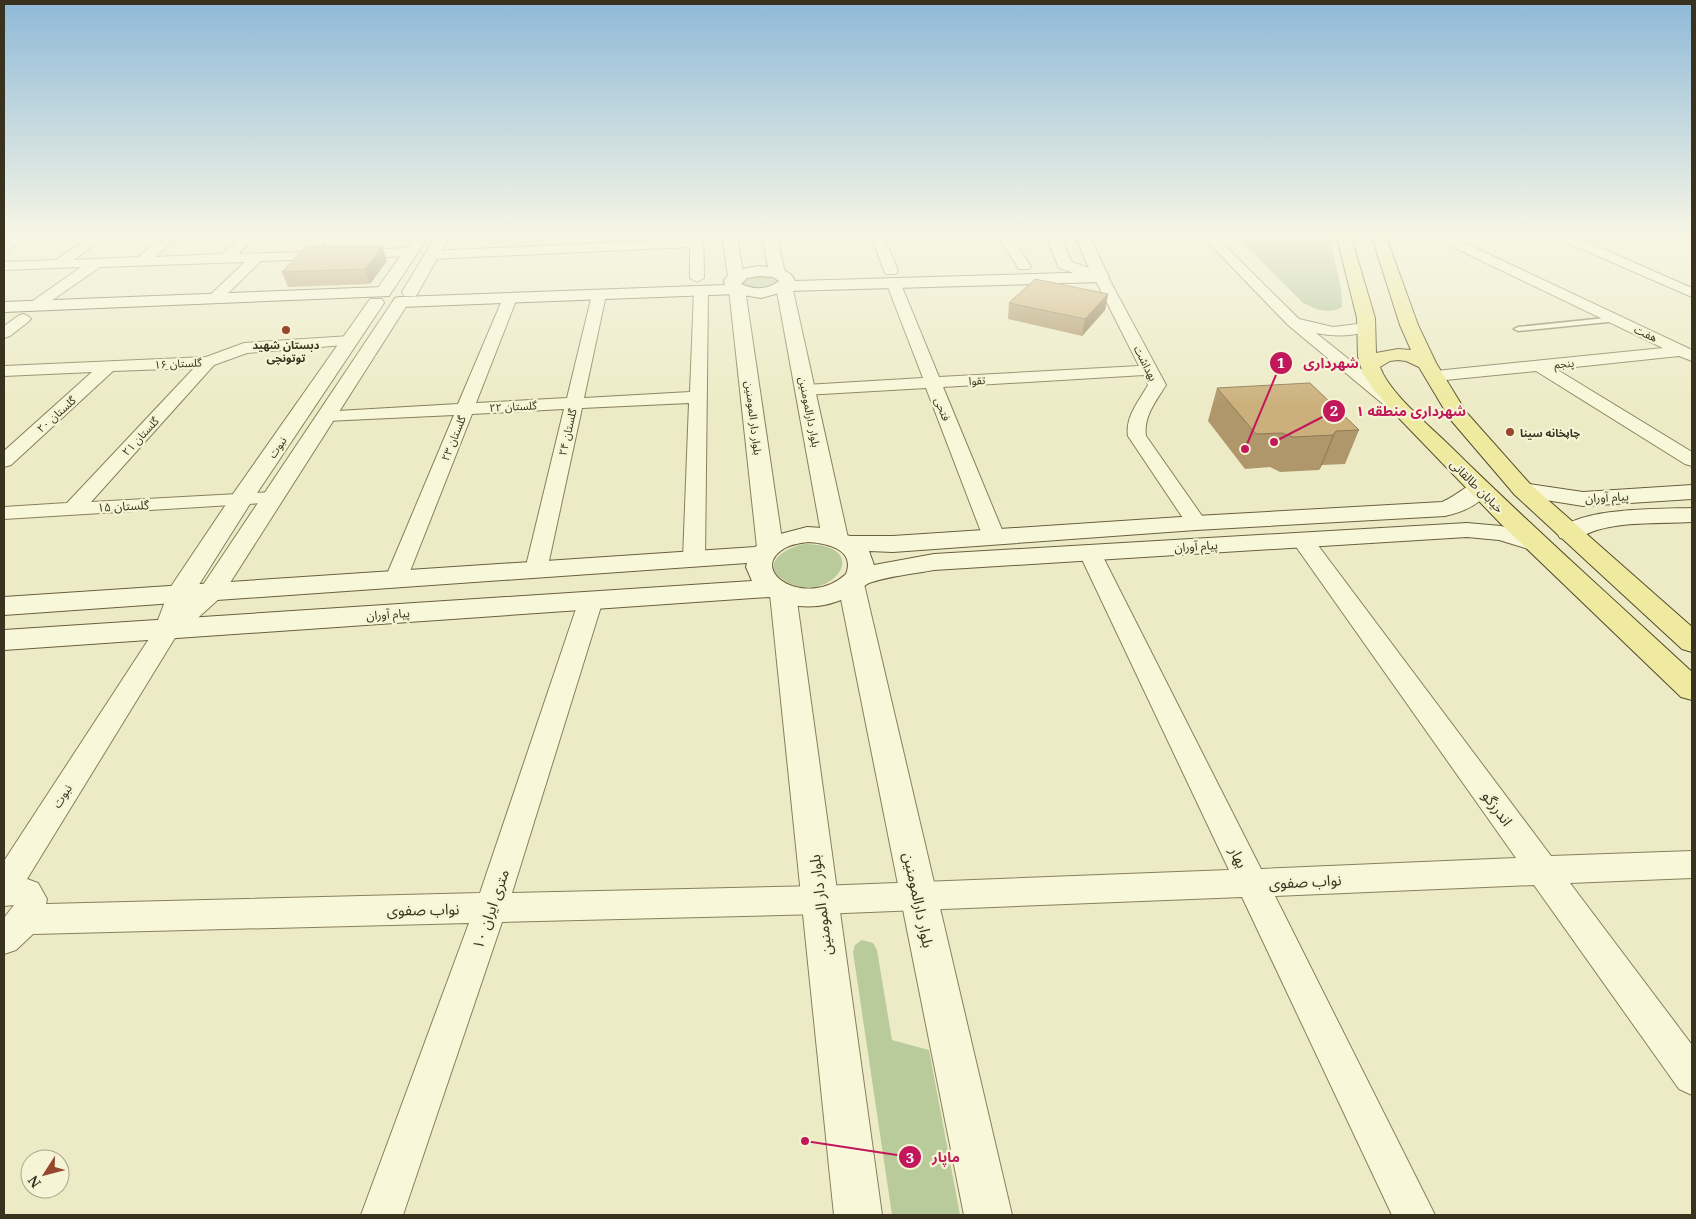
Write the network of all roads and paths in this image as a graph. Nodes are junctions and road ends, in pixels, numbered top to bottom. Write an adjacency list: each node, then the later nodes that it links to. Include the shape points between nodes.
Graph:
1 (56, 291): 20 (street)
2 (222, 291): 18 (street)
3 (395, 291): 17 (main road, نبوت)
4 (399, 291): 17 (main road, نبوت)
5 (537, 291): 17 (main road)
6 (630, 291): 16 (main road)
7 (699, 291): 40 (street)
8 (737, 291): 65 (main road, بلوار دار المومنین)
9 (784, 291): 39 (main road, بلوار دارالمومنین)
10 (898, 291): 38 (street, فتحی)
11 (1108, 291): 35 (street, بهداشت)
12 (1262, 291): 25 (street)
13 (1368, 291): 26 (main road, خیابان طالقانی)
14 (1381, 291): 26 (main road, خیابان طالقانی)
15 (1556, 291): 23 (street, هفت)
16 (599, 294): 19 (main road); 41 (street, گلستان ۲۴)
17 (393, 297): 18 (main road); 19 (main road); 22 (main road); 29 (main road, نبوت); 44 (main road, نبوت)
18 (215, 298): 20 (main road)
19 (510, 298): 42 (street, گلستان ۲۳)
20 (36, 305): 21 (main road)
21 (4, 307)
22 (22, 319): 24 (main road); 28 (street)
23 (1615, 319): 27 (lane); 30 (street, هفت)
24 (4, 320)
25 (1293, 322): 26 (street, via 1333,332); 43 (street)
26 (1383, 325): 32 (main road, خیابان طالقانی, via 1367,356); 36 (main road, خیابان طالقانی)
27 (1518, 328)
28 (4, 333)
29 (350, 341): 31 (street, گلستان ۱۶, via 244,348); 51 (main road, نبوت)
30 (1689, 352): 34 (street, پنجم)
31 (208, 362): 33 (street, گلستان ۱۶); 53 (street, گلستان ۲۱)
32 (1370, 364): 36 (main road, via 1378,358 1396,354 1418,358); 43 (main road, خیابان طالقانی, via 1382,387)
33 (109, 366): 37 (street, گلستان ۱۶); 46 (street, گلستان ۲۰)
34 (1540, 366): 36 (street, پنجم); 45 (street)
35 (1150, 370): 38 (street, تقوا); 58 (street, بهداشت, via 1157,385 1138,421 1137,436)
36 (1431, 370): 48 (main road, خیابان طالقانی, via 1457,416)
37 (4, 371)
38 (933, 383): 39 (street, تقوا); 61 (street, فتحی)
39 (805, 390): 62 (main road, بلوار دارالمومنین)
40 (699, 397): 41 (street, گلستان ۲۲); 68 (street)
41 (574, 403): 42 (street, گلستان ۲۲); 69 (street, گلستان ۲۴)
42 (465, 409): 44 (street, گلستان ۲۲); 70 (street, گلستان ۲۳)
43 (1402, 410): 47 (main road, خیابان طالقانی)
44 (326, 416): 50 (main road, نبوت)
45 (1692, 460)
46 (4, 462)
47 (1479, 489): 54 (main road, پیام آوران, via 1464,502); 64 (main road, خیابان طالقانی)
48 (1523, 490): 52 (main road, پیام آوران); 60 (main road, خیابان طالقانی)
49 (1692, 492): 52 (main road, پیام آوران)
50 (272, 498): 51 (street, گلستان ۱۵); 72 (main road, نبوت)
51 (241, 499): 53 (street, گلستان ۱۵); 74 (main road, نبوت)
52 (1584, 499): 57 (main road, via 1589,510)
53 (72, 509): 55 (street, گلستان ۱۵)
54 (1445, 509): 58 (main road, پیام آوران); 59 (main road, via 1461,516)
55 (4, 513)
56 (1692, 515): 57 (main road, پیام آوران)
57 (1607, 520): 60 (main road, پیام آوران, via 1578,527)
58 (1196, 522): 61 (main road, پیام آوران)
59 (1467, 530): 63 (main road, پیام آوران); 64 (main road, پیام آوران, via 1502,533)
60 (1569, 533): 79 (main road, خیابان طالقانی)
61 (994, 537): 67 (main road, پیام آوران)
62 (840, 540): 65 (main road, via 814,535 794,536); 67 (main road, پیام آوران); 71 (main road, via 860,558 861,567)
63 (1303, 541): 66 (main road, پیام آوران); 82 (street, اندرزگو)
64 (1535, 543): 80 (main road, خیابان طالقانی)
65 (767, 550): 68 (main road); 73 (main road, via 759,563 759,572 763,580)
66 (1090, 553): 67 (main road, پیام آوران); 83 (street, بهار)
67 (900, 555): 71 (main road, پیام آوران, via 884,570)
68 (694, 559): 69 (main road)
69 (536, 570): 70 (main road)
70 (396, 579): 72 (main road)
71 (854, 581): 73 (main road, via 827,596 805,598); 86 (main road, بلوار دارالمومنین)
72 (212, 591): 74 (main road); 77 (main road, نبوت)
73 (777, 591): 75 (main road, پیام آوران); 87 (main road, بلوار دار المومنین)
74 (180, 594): 76 (main road); 77 (main road, نبوت)
75 (592, 600): 77 (main road, پیام آوران); 88 (street, ۱۰ متری ایران)
76 (4, 606)
77 (169, 628): 78 (main road, پیام آوران); 84 (street, نبوت)
78 (4, 640)
79 (1692, 642)
80 (1692, 689)
81 (1692, 864): 82 (street, نواب صفوی)
82 (1543, 870): 83 (street, نواب صفوی); 90 (street, اندرزگو)
83 (1252, 884): 86 (street, نواب صفوی); 94 (street, بهار)
84 (4, 888)
85 (4, 892): 89 (street, via 21,892 31,901 30,909)
86 (918, 896): 87 (street, نواب صفوی); 93 (main road, بلوار دارالمومنین)
87 (820, 900): 88 (street, نواب صفوی); 92 (main road, بلوار دار المومنین)
88 (491, 908): 89 (street, نواب صفوی); 91 (street, ۱۰ متری ایران)
89 (15, 929)
90 (1692, 1076)
91 (382, 1215)
92 (858, 1215)
93 (988, 1215)
94 (1414, 1215)

